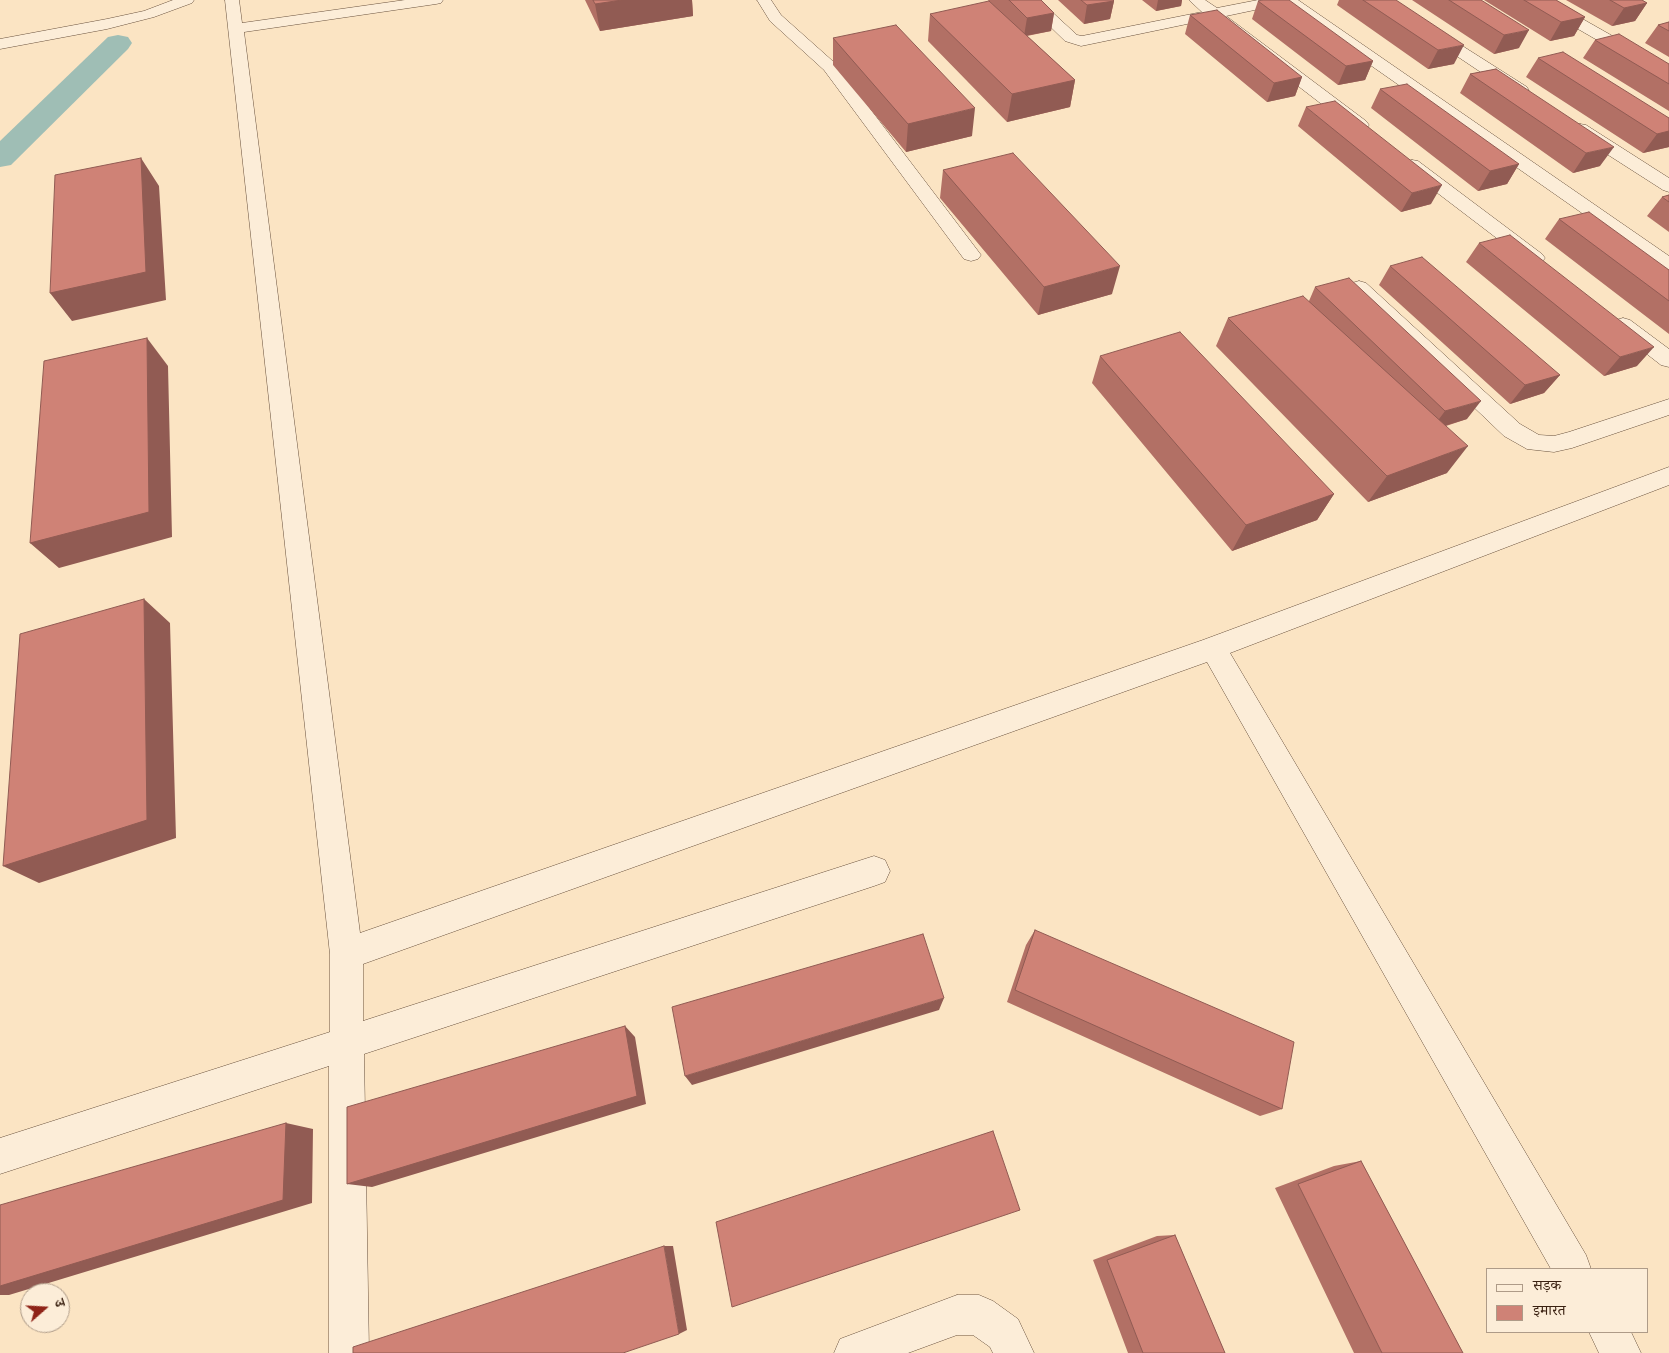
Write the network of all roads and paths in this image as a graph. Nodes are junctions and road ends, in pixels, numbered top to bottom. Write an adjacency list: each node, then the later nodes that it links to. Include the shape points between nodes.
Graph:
1 (187, 0): 13 (street, via 150,14)
2 (232, 0): 12 (street)
3 (436, 0): 12 (street)
4 (764, 0): 20 (street, via 775,18 830,68)
5 (1030, 0): 11 (street, via 1071,38 1081,40)
6 (1196, 0): 11 (street)
7 (1280, 0): 11 (street)
8 (1288, 0): 21 (street)
9 (1380, 0): 15 (street)
10 (1538, 0): 14 (street)
11 (1214, 14): 17 (street)
12 (235, 29): 30 (street)
13 (0, 44)
14 (1669, 75)
15 (1537, 101)
16 (1570, 122): 19 (street)
17 (1371, 133)
18 (1402, 157): 22 (street)
19 (1669, 186)
20 (971, 255)
21 (1669, 265)
22 (1551, 271)
23 (1359, 287): 26 (street, via 1512,430 1535,443 1554,444 1572,440)
24 (1606, 312): 25 (street)
25 (1669, 360)
26 (1669, 407)
27 (1669, 476): 28 (street)
28 (1213, 648): 30 (street); 33 (street)
29 (874, 870): 31 (street)
30 (346, 954): 31 (street)
31 (346, 1044): 32 (street); 35 (street)
32 (0, 1156)
33 (1571, 1268)
34 (1610, 1333): 38 (street)
35 (349, 1353)
36 (854, 1353): 37 (street, via 958,1315 979,1315 1004,1333)
37 (1014, 1353)
38 (1621, 1353)

